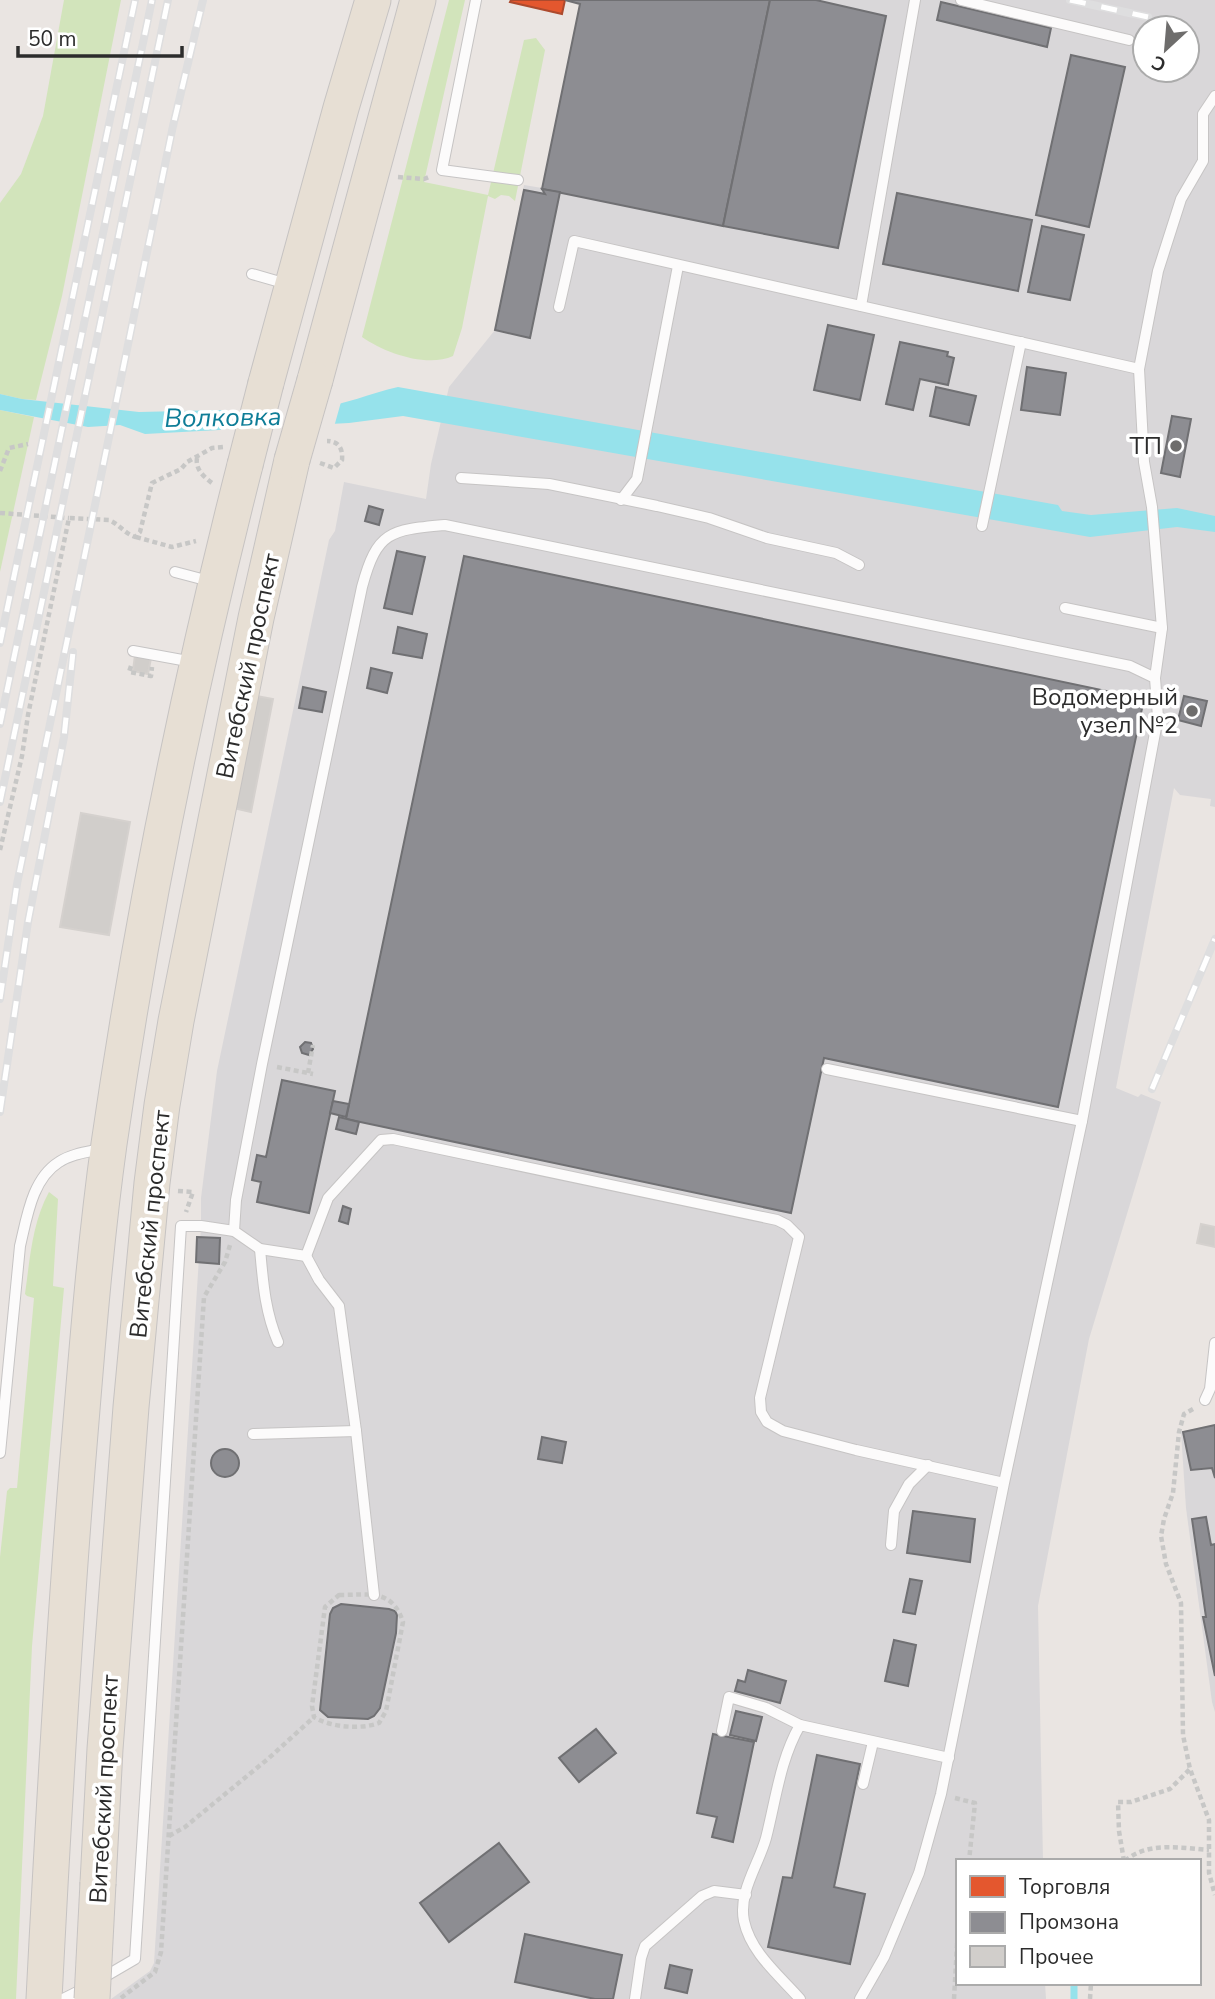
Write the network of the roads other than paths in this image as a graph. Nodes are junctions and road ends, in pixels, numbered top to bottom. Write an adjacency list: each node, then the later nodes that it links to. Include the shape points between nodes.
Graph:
1 (373, 0): 11 (main road)
2 (418, 0): 51 (main road, Витебский проспект, bridge, via 292,460 256,618 162,1105 131,1407)
3 (476, 0): 8 (lane, via 442,170)
4 (915, 0): 12 (lane)
5 (961, 0): 6 (lane)
6 (1129, 40)
7 (1215, 96): 15 (lane, via 1203,114 1203,161 1181,199 1158,271)
8 (517, 180)
9 (678, 266): 12 (lane); 13 (lane, via 574,241); 17 (lane, via 637,479)
10 (253, 274): 11 (lane)
11 (293, 285): 21 (main road, Витебский проспект, bridge)
12 (861, 306): 14 (lane)
13 (559, 307)
14 (1021, 342): 15 (lane); 18 (lane)
15 (1139, 369): 23 (lane)
16 (461, 478): 17 (lane, via 549,484)
17 (621, 499): 19 (lane, via 836,553)
18 (982, 526)
19 (859, 565)
20 (175, 572): 21 (lane)
21 (215, 583): 25 (main road, Витебский проспект)
22 (1065, 608): 23 (lane)
23 (1162, 628): 26 (lane)
24 (133, 651): 25 (lane)
25 (196, 663): 29 (main road, Витебский проспект, via 129,1013)
26 (1155, 678): 28 (lane, via 1158,717); 30 (lane, via 1130,666 445,525 404,529 388,536 376,548 362,587 262,1064)
27 (827, 1069): 28 (lane)
28 (1082, 1121): 40 (lane)
29 (109, 1147): 38 (lane, via 72,1156 48,1171 27,1217); 49 (main road, Витебский проспект, via 71,1546)
30 (234, 1231): 31 (lane); 50 (lane, via 181,1226 135,1959)
31 (260, 1250): 32 (lane); 33 (lane, via 265,1301)
32 (306, 1256): 36 (lane, via 339,1306); 39 (lane, via 328,1198 381,1140 777,1220 799,1237 760,1398 767,1422 809,1438)
33 (278, 1342)
34 (1215, 1343): 35 (lane)
35 (1205, 1400)
36 (356, 1431): 37 (lane); 42 (lane)
37 (253, 1434)
38 (0, 1453)
39 (928, 1465): 40 (lane); 41 (lane, via 909,1484 894,1511)
40 (1004, 1483): 46 (lane)
41 (891, 1545)
42 (374, 1595)
43 (800, 1725): 44 (lane, via 729,1697); 45 (lane); 48 (lane, via 789,1744 765,1842)
44 (722, 1731)
45 (873, 1742): 46 (lane); 47 (lane)
46 (949, 1758): 54 (lane, via 919,1873 884,1957)
47 (863, 1784)
48 (746, 1895): 52 (lane, via 714,1891 702,1896 645,1946); 53 (lane, via 743,1917 758,1952)
49 (44, 1999)
50 (63, 1999)
51 (92, 1999)
52 (635, 1999)
53 (800, 1999)
54 (860, 1999)

